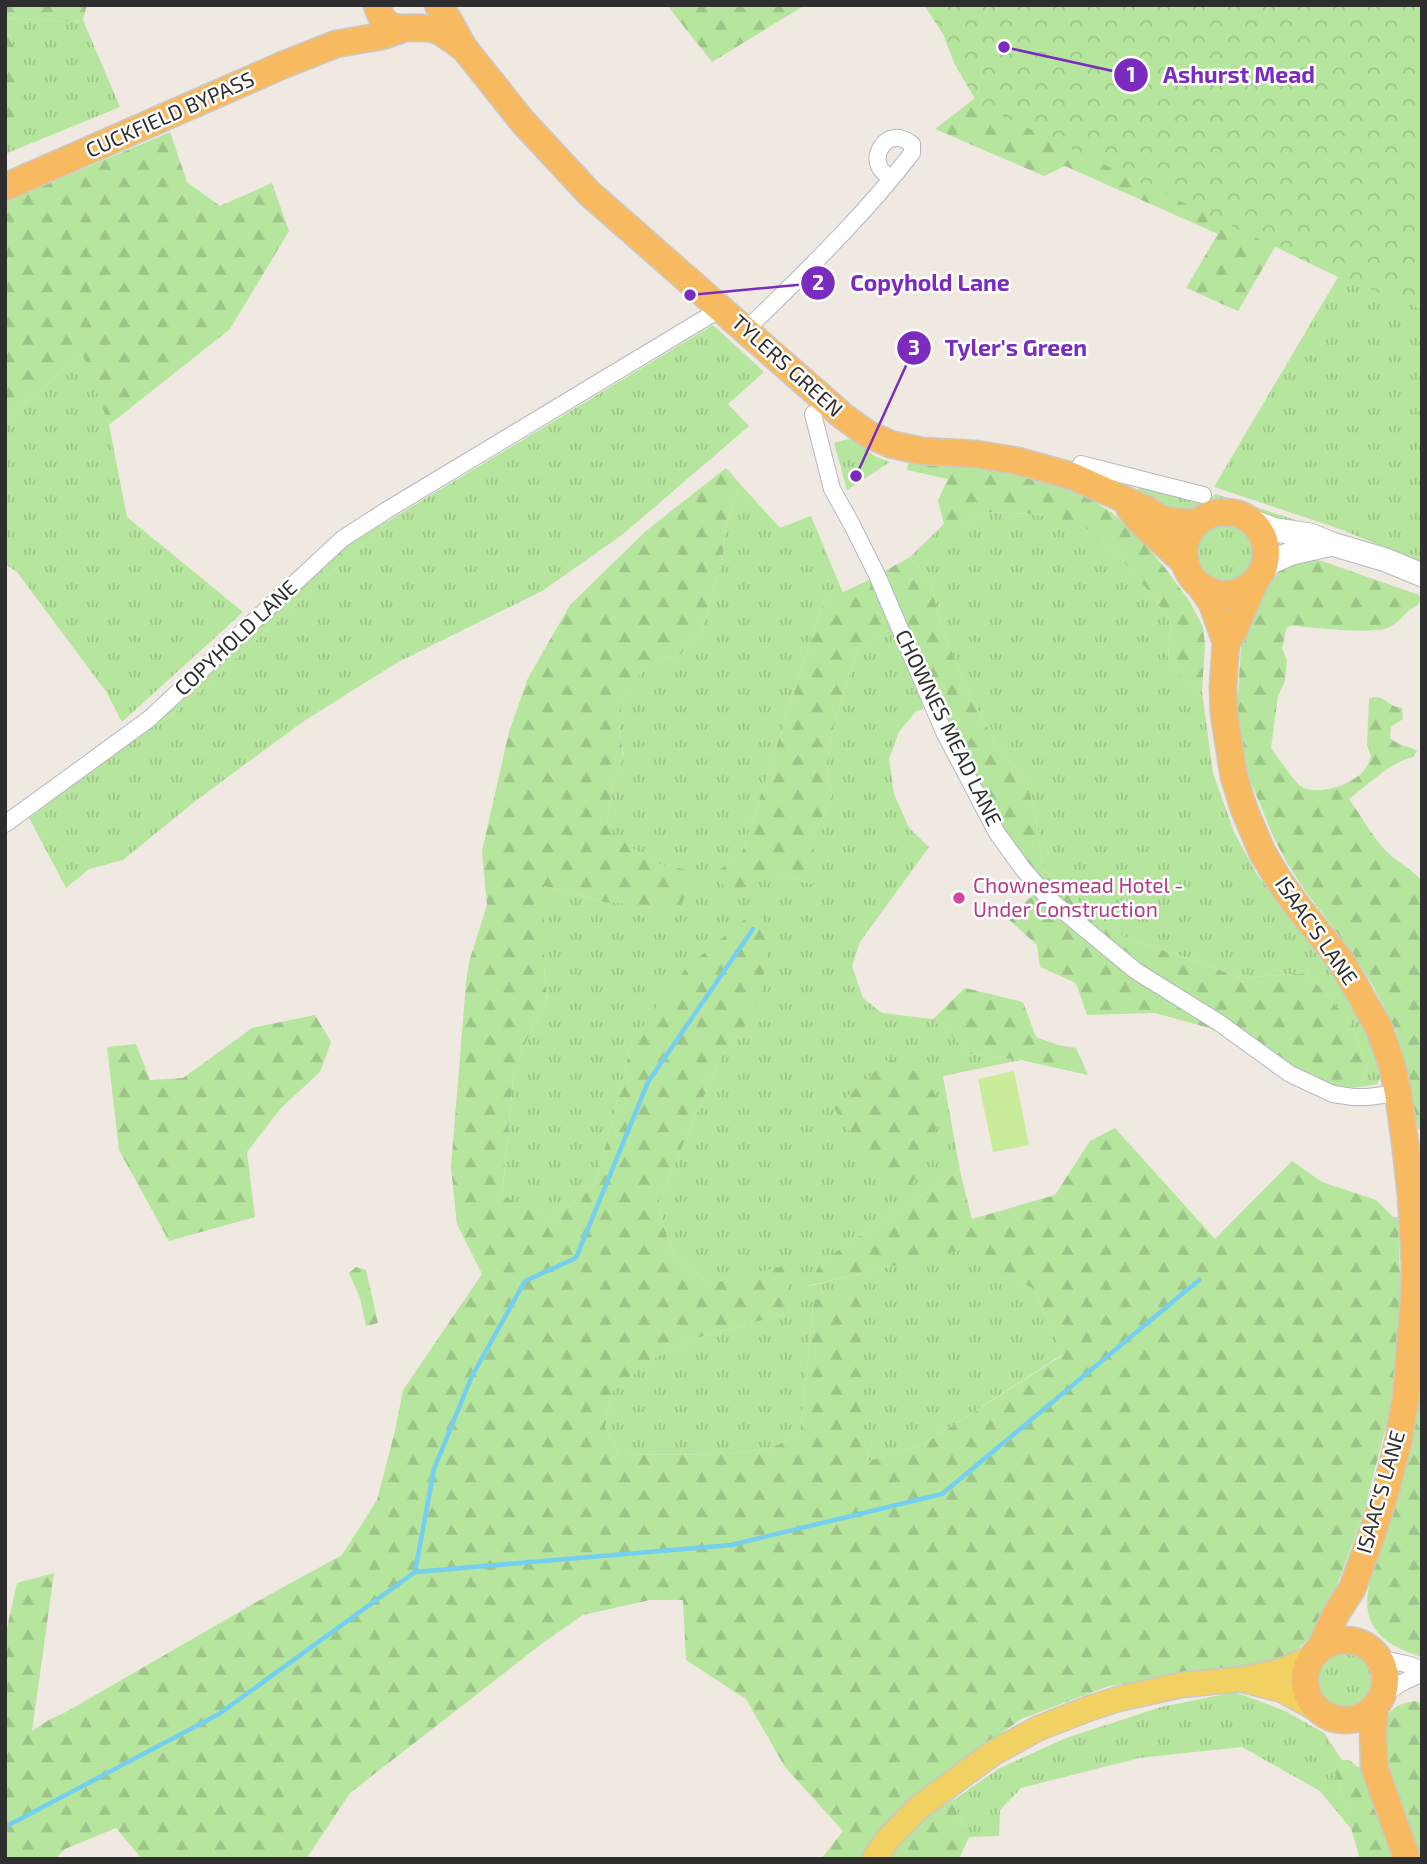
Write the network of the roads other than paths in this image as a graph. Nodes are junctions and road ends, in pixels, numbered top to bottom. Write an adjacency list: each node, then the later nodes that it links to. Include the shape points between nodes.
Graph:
1 (376, 5): 4 (highway, via 386,22); 5 (highway, CUCKFIELD BYPASS)
2 (430, 5): 4 (highway, via 426,18)
3 (438, 5): 6 (highway, TYLERS GREEN)
4 (407, 29): 5 (highway, CUCKFIELD BYPASS); 6 (highway, TYLERS GREEN, via 437,29)
5 (336, 44): 8 (highway, CUCKFIELD BYPASS)
6 (464, 48): 9 (highway, TYLERS GREEN, via 531,131 590,194)
7 (891, 179): 10 (street)
8 (5, 187)
9 (722, 308): 10 (highway, TYLERS GREEN); 22 (street, COPYHOLD LANE, via 342,539 149,719)
10 (747, 330): 13 (highway, TYLERS GREEN, via 844,416 890,444 921,452 985,455 1042,466 1094,485)
11 (813, 414): 23 (street, CHOWNES MEAD LANE, via 827,436 832,489 877,575 944,732 998,833 1023,869 1050,900 1136,971 1290,1074 1333,1094 1368,1097)
12 (1081, 464): 13 (street, TYLERS GREEN)
13 (1129, 488): 14 (street, TYLERS GREEN); 16 (highway, TYLERS GREEN, via 1159,518); 19 (highway, TYLERS GREEN, via 1141,522)
14 (1203, 495)
15 (1251, 521): 16 (highway, via 1217,512); 17 (main road); 18 (highway, via 1265,541)
16 (1196, 523): 19 (highway, via 1184,553)
17 (1332, 544): 18 (main road, via 1292,553); 20 (main road)
18 (1260, 573): 19 (highway, via 1246,588 1223,594 1211,591); 21 (highway, ISAAC'S LANE)
19 (1193, 575): 21 (highway, ISAAC'S LANE, via 1212,603)
20 (1422, 575)
21 (1226, 642): 23 (highway, ISAAC'S LANE, via 1227,744 1244,809 1278,879 1341,961 1379,1028)
22 (5, 824)
23 (1398, 1093): 24 (highway, ISAAC'S LANE, via 1415,1266 1406,1397 1387,1486)
24 (1352, 1589): 25 (highway, ISAAC'S LANE); 26 (highway, ISAAC'S LANE, via 1360,1630)
25 (1316, 1653): 26 (highway, via 1345,1640); 28 (main road, via 1281,1671); 30 (highway, via 1306,1670 1305,1684 1308,1697)
26 (1375, 1653): 27 (street); 29 (highway, via 1385,1670 1386,1684)
27 (1422, 1672): 29 (street, via 1395,1685)
28 (1243, 1679): 30 (main road, via 1282,1690); 32 (main road, via 1147,1692 1090,1707 1039,1728 993,1753 919,1808)
29 (1379, 1702): 30 (highway, via 1357,1719 1347,1721); 31 (highway, via 1373,1729)
30 (1326, 1714): 31 (highway, via 1353,1738)
31 (1374, 1766): 33 (highway)
32 (874, 1859)
33 (1407, 1859)

